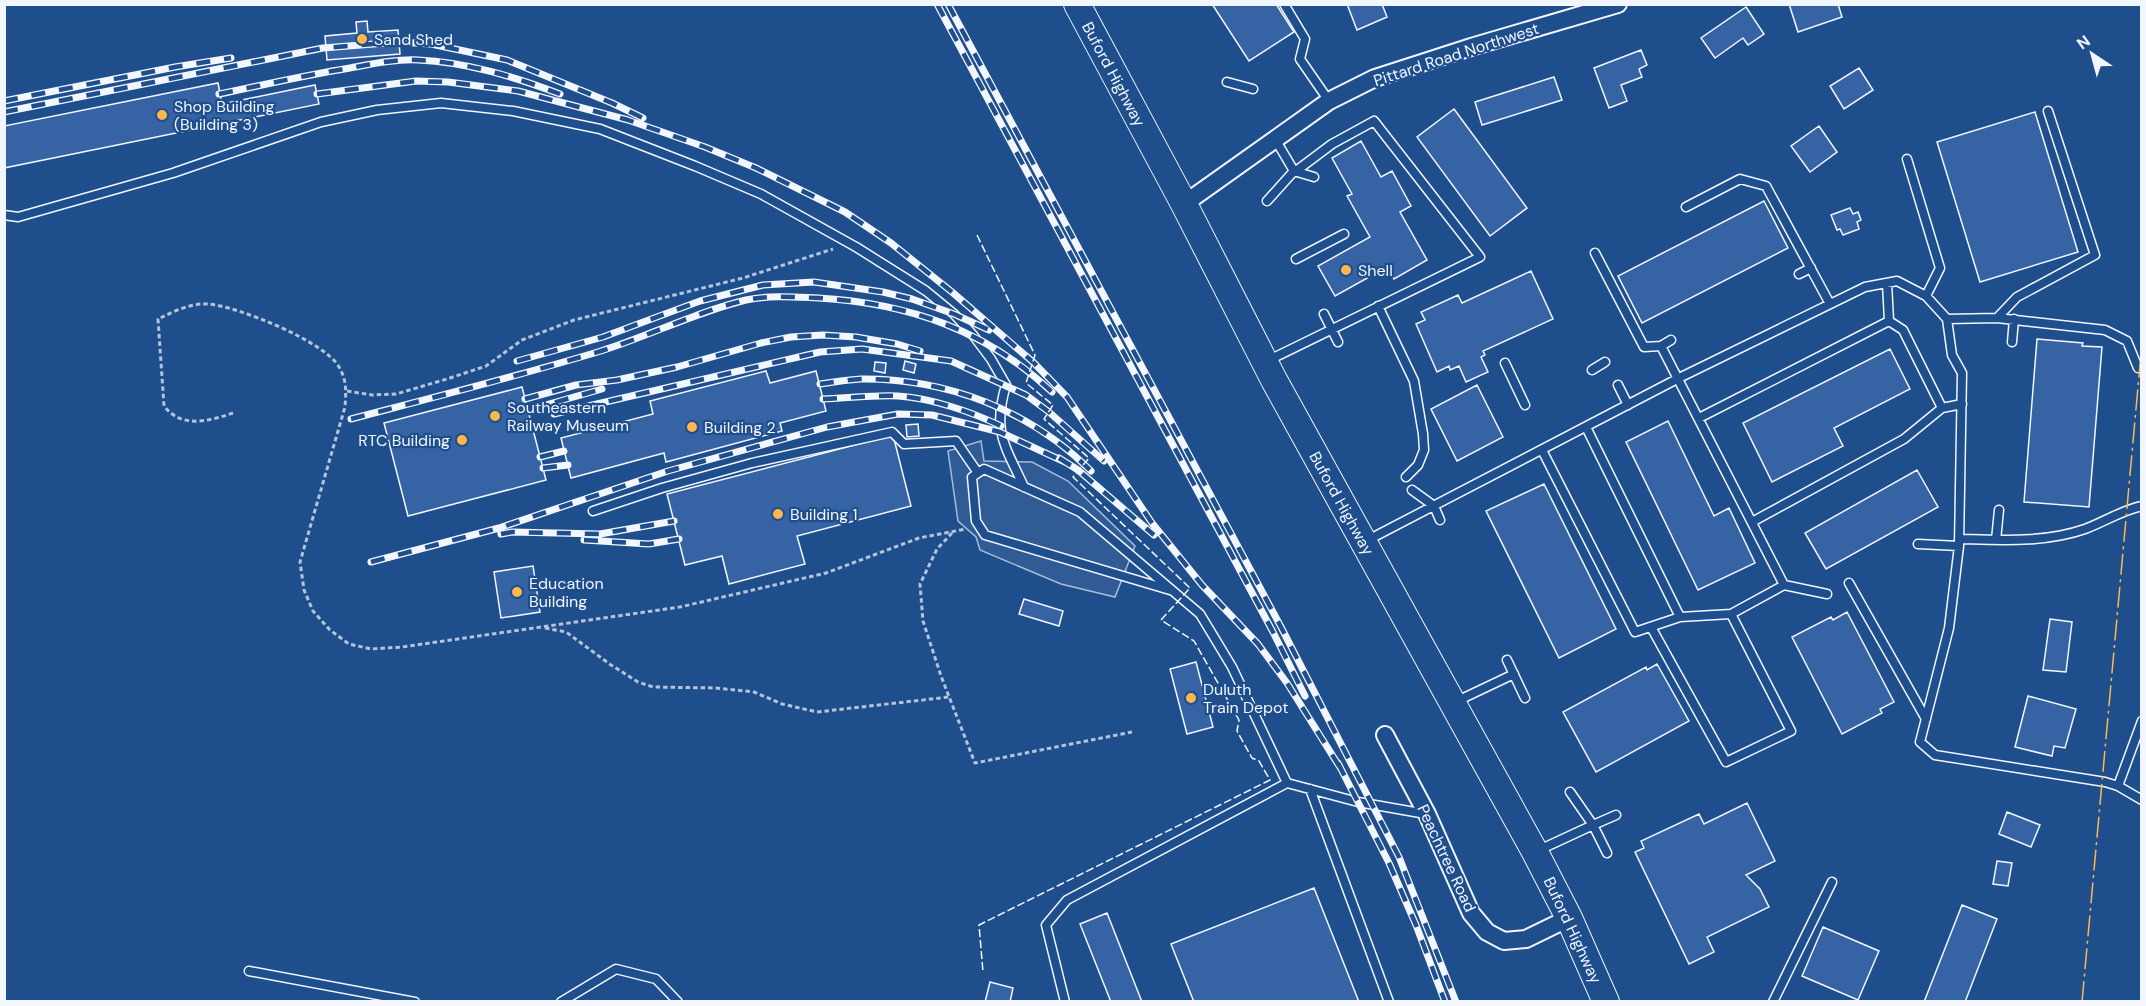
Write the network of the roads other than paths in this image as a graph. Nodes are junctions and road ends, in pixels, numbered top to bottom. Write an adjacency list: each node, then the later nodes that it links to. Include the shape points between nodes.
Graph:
1 (1284, 4): 6 (lane, via 1305,39 1300,59)
2 (1618, 4): 6 (street, Pittard Road Northwest, via 1375,78)
3 (1085, 8): 13 (main road, Buford Highway)
4 (1227, 82): 5 (lane)
5 (1253, 89)
6 (1329, 101): 8 (street, Pittard Road Northwest)
7 (2048, 111): 26 (lane, via 2095,255 2017,297)
8 (1275, 139): 10 (lane); 13 (street, Pittard Road Northwest)
9 (1907, 159): 22 (lane, via 1940,268)
10 (1295, 171): 11 (lane); 12 (lane); 24 (lane, via 1332,144 1374,121 1480,257)
11 (1314, 177)
12 (1267, 201)
13 (1184, 204): 35 (main road, Buford Highway)
14 (1686, 207): 19 (lane, via 1740,179 1766,186)
15 (4, 215): 51 (lane, via 18,217 173,173 321,122 377,110 441,103 513,111 600,129 760,194 926,291 954,314 991,359 1006,385 999,407 1000,432)
16 (1344, 234): 18 (lane)
17 (1596, 253): 34 (lane, via 1644,347)
18 (1296, 259)
19 (1811, 268): 20 (lane); 23 (lane)
20 (1799, 274)
21 (1887, 283): 22 (lane, via 1897,281); 23 (lane, via 1865,287); 29 (lane)
22 (1926, 296): 27 (lane)
23 (1830, 304): 40 (lane)
24 (1378, 306): 30 (lane); 50 (lane, via 1414,381 1424,450 1418,465)
25 (1324, 314): 30 (lane)
26 (1997, 318): 27 (lane); 28 (lane)
27 (1947, 319): 42 (lane, via 1952,355 1962,374)
28 (2014, 319): 33 (lane); 38 (lane, via 2105,330 2127,341)
29 (1888, 321): 45 (lane, via 1903,330); 46 (lane)
30 (1332, 329): 32 (lane); 35 (lane)
31 (1671, 340): 34 (lane)
32 (1338, 342)
33 (2012, 342)
34 (1661, 346): 40 (lane)
35 (1265, 362): 60 (main road, Buford Highway)
36 (1605, 362): 39 (lane)
37 (1504, 363): 43 (lane)
38 (2138, 368)
39 (1592, 370)
40 (1679, 378): 44 (lane); 46 (lane)
41 (1618, 385): 44 (lane)
42 (1962, 404): 45 (lane); 61 (lane)
43 (1525, 405)
44 (1628, 405): 47 (lane)
45 (1942, 408): 58 (lane, via 1904,439)
46 (1699, 418): 58 (lane)
47 (1586, 427): 48 (lane); 68 (lane)
48 (1542, 450): 53 (lane); 69 (lane, via 1635,632)
49 (978, 473): 51 (lane, via 984,469); 56 (lane, via 956,441 904,444 892,432 752,463); 65 (lane, via 972,477 976,521 985,535)
50 (1406, 477)
51 (1024, 487): 65 (lane, via 1080,512)
52 (1413, 490): 53 (lane)
53 (1434, 506): 57 (lane); 60 (lane)
54 (2142, 506): 59 (lane, via 2063,536)
55 (1999, 510): 59 (lane)
56 (594, 511)
57 (1440, 520)
58 (1752, 522): 64 (lane)
59 (1996, 540): 61 (lane)
60 (1363, 543): 73 (main road, Buford Highway)
61 (1959, 543): 62 (lane); 74 (lane, via 1949,628)
62 (1918, 544)
63 (1850, 583): 74 (lane)
64 (1784, 585): 66 (lane); 67 (lane)
65 (1170, 590): 77 (lane, via 1200,614 1232,667)
66 (1827, 594)
67 (1731, 614): 68 (lane); 69 (lane, via 1791,731 1726,762)
68 (1680, 617): 69 (lane)
69 (1651, 627)
70 (1507, 660): 71 (lane)
71 (1514, 674): 72 (lane); 73 (lane)
72 (1525, 698)
73 (1453, 703): 85 (main road, Buford Highway)
74 (1926, 719): 78 (lane, via 1920,742 1935,754)
75 (2142, 721): 78 (lane)
76 (1385, 735): 82 (street, Peachtree Road)
77 (1287, 783): 79 (lane); 93 (lane, via 1067,900 1046,925)
78 (2118, 786): 81 (lane)
79 (1310, 789): 82 (lane); 94 (lane)
80 (1570, 792): 84 (lane)
81 (2142, 800)
82 (1426, 814): 88 (street, Peachtree Road, via 1471,913 1487,932 1504,941 1526,939)
83 (1616, 815): 84 (lane)
84 (1593, 825): 85 (lane); 86 (lane)
85 (1536, 852): 88 (main road, Buford Highway)
86 (1606, 853)
87 (1832, 882): 96 (lane)
88 (1569, 918): 95 (main road, Buford Highway)
89 (249, 971): 90 (lane)
90 (416, 1002)
91 (561, 1002): 92 (lane, via 616,969 657,979)
92 (678, 1002)
93 (1065, 1002)
94 (1389, 1002)
95 (1606, 1002)
96 (1773, 1002)

